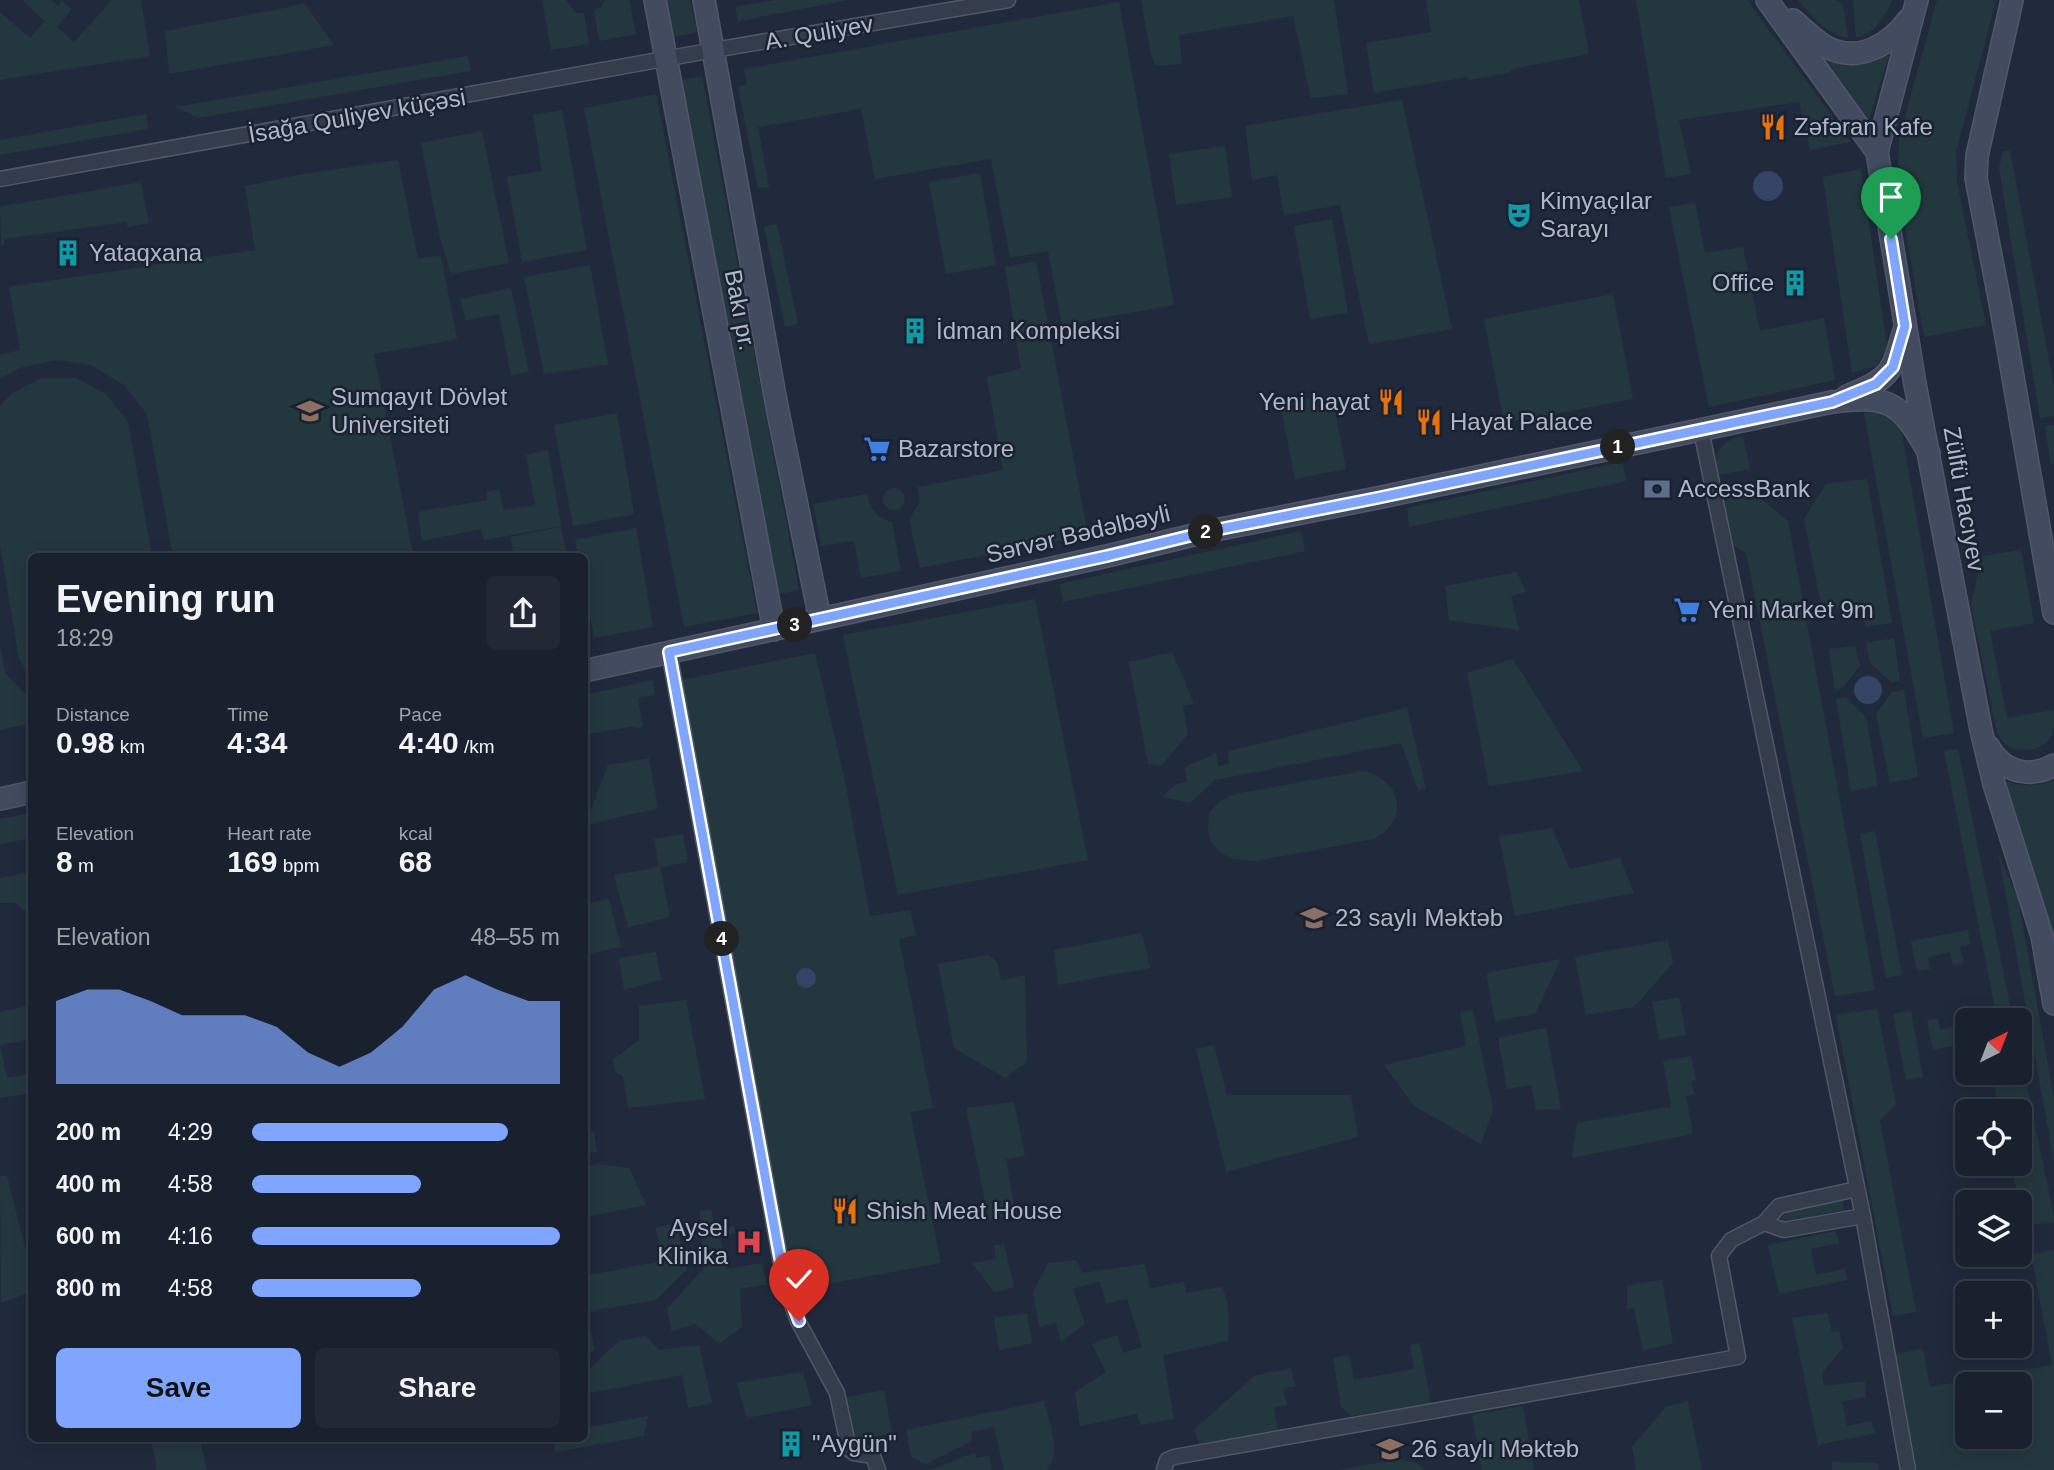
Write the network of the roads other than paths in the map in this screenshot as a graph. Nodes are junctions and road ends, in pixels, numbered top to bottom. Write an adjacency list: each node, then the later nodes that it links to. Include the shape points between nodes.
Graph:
1 (655, 0): 8 (street, Bakı pr.)
2 (705, 0): 7 (street, Bakı pr.)
3 (1008, 0): 7 (street, A. Quliyev)
4 (1769, 0): 6 (street, via 1822,45 1846,53 1881,46 1902,28); 9 (street)
5 (2011, 5): 15 (street, via 1975,170)
6 (1914, 7): 9 (street, Zülfü Hacıyev)
7 (714, 51): 8 (street, İsağa Quliyev küçəsi); 17 (street, Bakı pr.)
8 (666, 59): 10 (street, İsağa Quliyev küçəsi); 18 (street, Bakı pr.)
9 (1877, 152): 11 (street, Zülfü Hacıyev)
10 (0, 179)
11 (1905, 326): 12 (street, via 1893,367 1884,378); 14 (street, Zülfü Hacıyev)
12 (1832, 402): 13 (street, Sərvər Bədəlbəyli); 14 (street, via 1867,399 1892,405 1912,424)
13 (1701, 430): 17 (street, Sərvər Bədəlbəyli, via 1210,531); 26 (street)
14 (1929, 453): 21 (street, Zülfü Hacıyev)
15 (2048, 538): 16 (street)
16 (2054, 613)
17 (820, 619): 18 (street, Sərvər Bədəlbəyli)
18 (774, 630): 19 (street, Sərvər Bədəlbəyli)
19 (669, 652): 20 (street, Sərvər Bədəlbəyli); 29 (street, via 785,1285 837,1393 849,1449 873,1456)
20 (588, 670)
21 (1982, 735): 22 (street, via 1998,761 2008,768 2029,773); 25 (street, Zülfü Hacıyev, via 2042,936)
22 (2054, 765)
23 (28, 793): 24 (street)
24 (0, 799)
25 (2054, 1004)
26 (1857, 1189): 27 (street); 28 (street, via 1779,1206)
27 (1863, 1216): 28 (street, via 1784,1230); 31 (street)
28 (1764, 1223): 30 (street, via 1731,1240 1719,1256 1738,1357 1174,1457 1167,1460)
29 (878, 1470)
30 (1164, 1470)
31 (1908, 1470)

